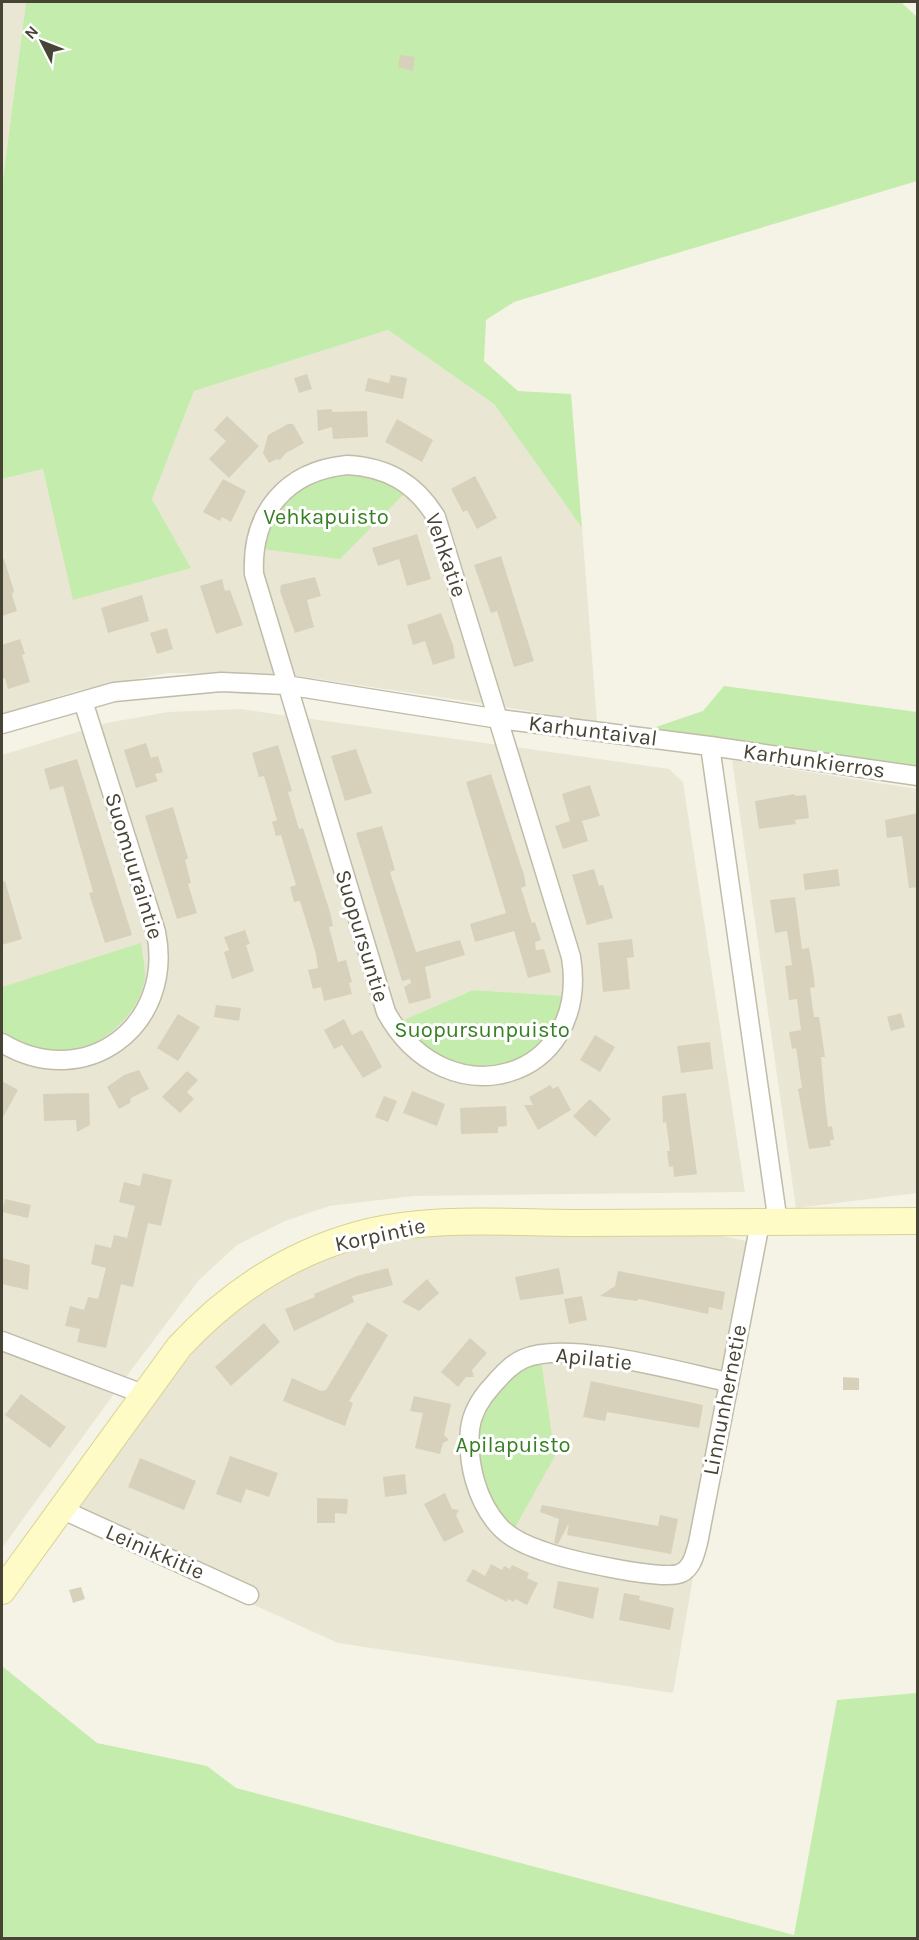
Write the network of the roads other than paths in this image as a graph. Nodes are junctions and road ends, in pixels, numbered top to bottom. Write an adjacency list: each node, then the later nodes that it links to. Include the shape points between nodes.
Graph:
1 (286, 685): 2 (street, Karhuntaival, via 177,685 114,692); 3 (street, Karhuntaival); 3 (street, Vehkatie, via 254,574 260,526 277,498 302,478 332,466 363,466 406,482 436,517); 3 (street, Suopursuntie, via 386,1012 402,1038 428,1061 448,1072 478,1078 494,1077 524,1066 548,1046 566,1020 573,989 571,957)
2 (83, 701): 4 (street, Karhuntaival); 7 (street, Suomuuraintie, via 156,932 158,979 139,1022 102,1051 58,1061 27,1056)
3 (499, 719): 5 (street, Karhuntaival)
4 (2, 724)
5 (710, 746): 6 (street, Karhunkierros); 9 (street)
6 (918, 776)
7 (2, 1043)
8 (918, 1221): 9 (street, Korpintie)
9 (769, 1223): 11 (street, Linnunhernetie); 12 (street, Korpintie, via 442,1223 358,1235 289,1260 228,1299 179,1347)
10 (2, 1341): 12 (street)
11 (728, 1382): 14 (street, Linnunhernetie, via 698,1543 692,1563); 14 (street, Apilatie, via 594,1355 554,1352 524,1359 505,1371 482,1396 471,1422 468,1449 476,1485 500,1527 518,1540 582,1562 667,1576)
12 (143, 1394): 13 (street, Korpintie)
13 (61, 1509): 15 (street, Korpintie); 16 (street, Leinikkitie)
14 (682, 1573)
15 (2, 1591)
16 (249, 1595)

